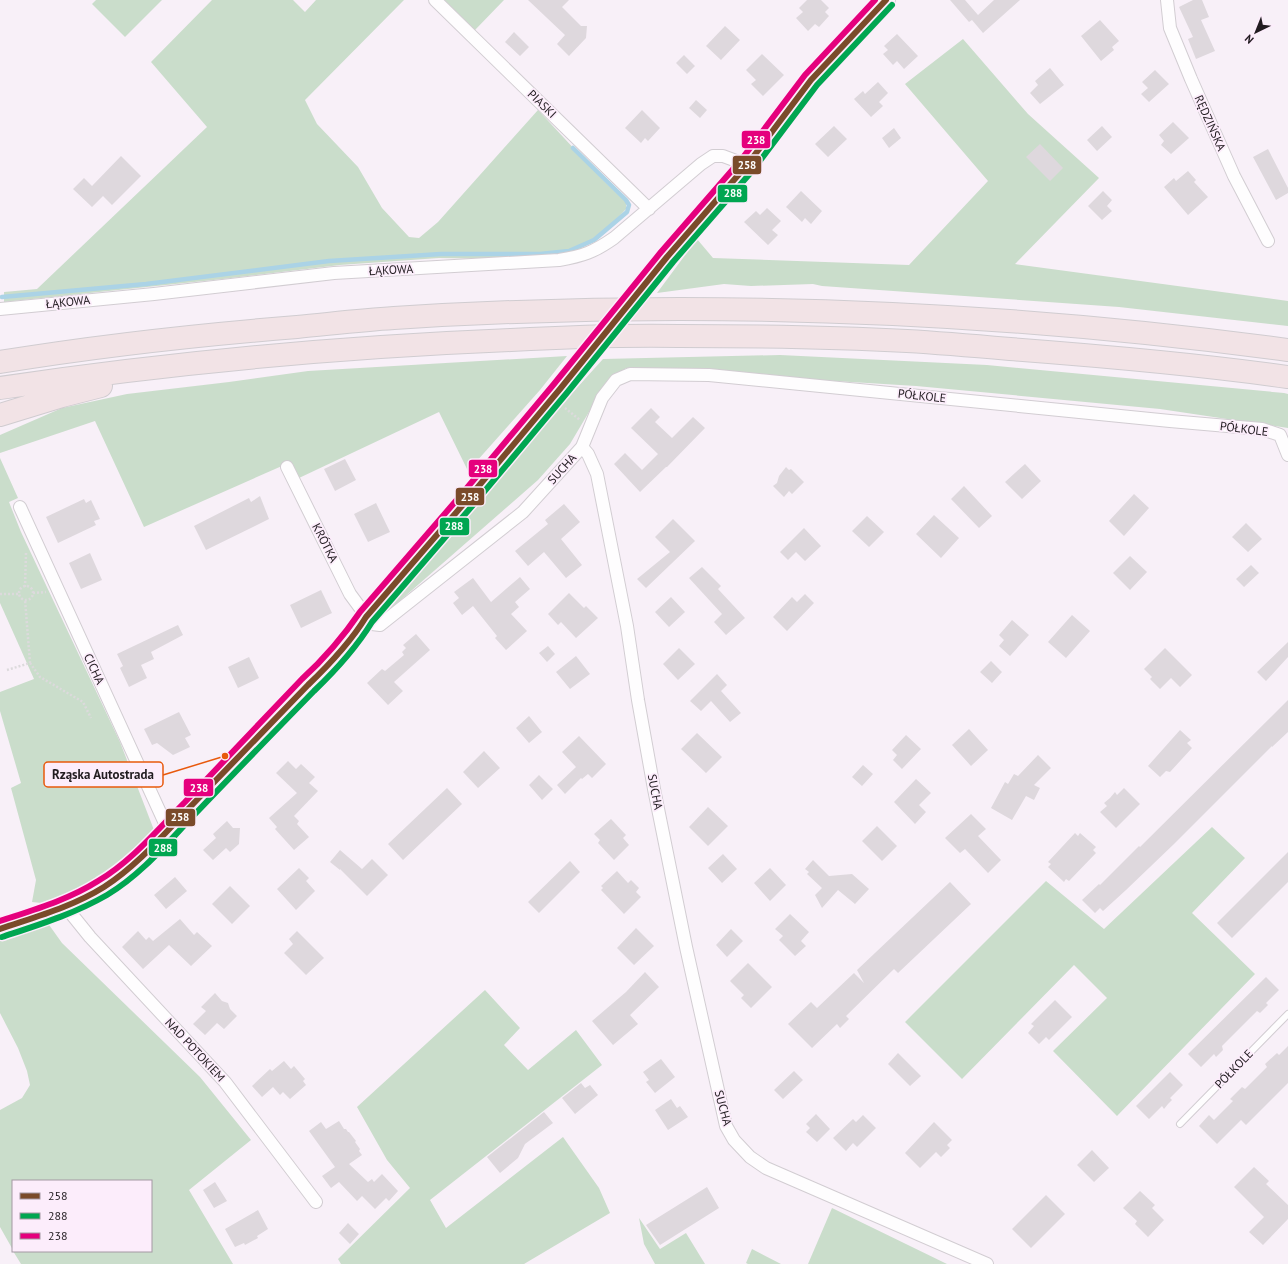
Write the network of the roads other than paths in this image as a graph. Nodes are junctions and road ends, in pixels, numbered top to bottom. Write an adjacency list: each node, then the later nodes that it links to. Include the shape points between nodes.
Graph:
1 (435, 0): 5 (street, PIASKI)
2 (886, 0): 4 (street, via 811,80)
3 (1167, 0): 6 (street, RĘDZIŃSKA, via 1170,28 1190,79 1234,176)
4 (747, 165): 5 (street, ŁĄKOWA, via 723,156 713,156); 18 (street, bridge)
5 (649, 209): 7 (street, ŁĄKOWA, via 599,249 579,257 334,274)
6 (1268, 241)
7 (0, 309)
8 (1288, 350): 9 (highway, via 1046,323 937,317 744,309 551,310 392,318 258,330 126,344)
9 (0, 362)
10 (186, 364): 11 (highway, via 375,347 579,337 781,337 907,341 1094,355); 12 (highway); 13 (highway)
11 (1288, 378)
12 (0, 388)
13 (0, 415)
14 (582, 447): 15 (street, PÓŁKOLE, via 602,398 616,380 630,374 710,375 1262,429 1280,435); 18 (street, SUCHA, via 523,512 380,625 372,624); 25 (street, SUCHA, via 597,474 627,626 654,789 726,1126 734,1140 750,1157 766,1168)
15 (1288, 455)
16 (287, 467): 18 (street, KRÓTKA, via 350,594)
17 (20, 507): 19 (street, CICHA)
18 (366, 617): 19 (street, via 357,634 328,667)
19 (169, 832): 20 (street, via 115,880)
20 (65, 906): 21 (street); 24 (street, NAD POTOKIEM, via 90,937 225,1082)
21 (0, 929)
22 (1288, 1014): 23 (lane, PÓŁKOLE)
23 (1180, 1124)
24 (316, 1202)
25 (987, 1264)

